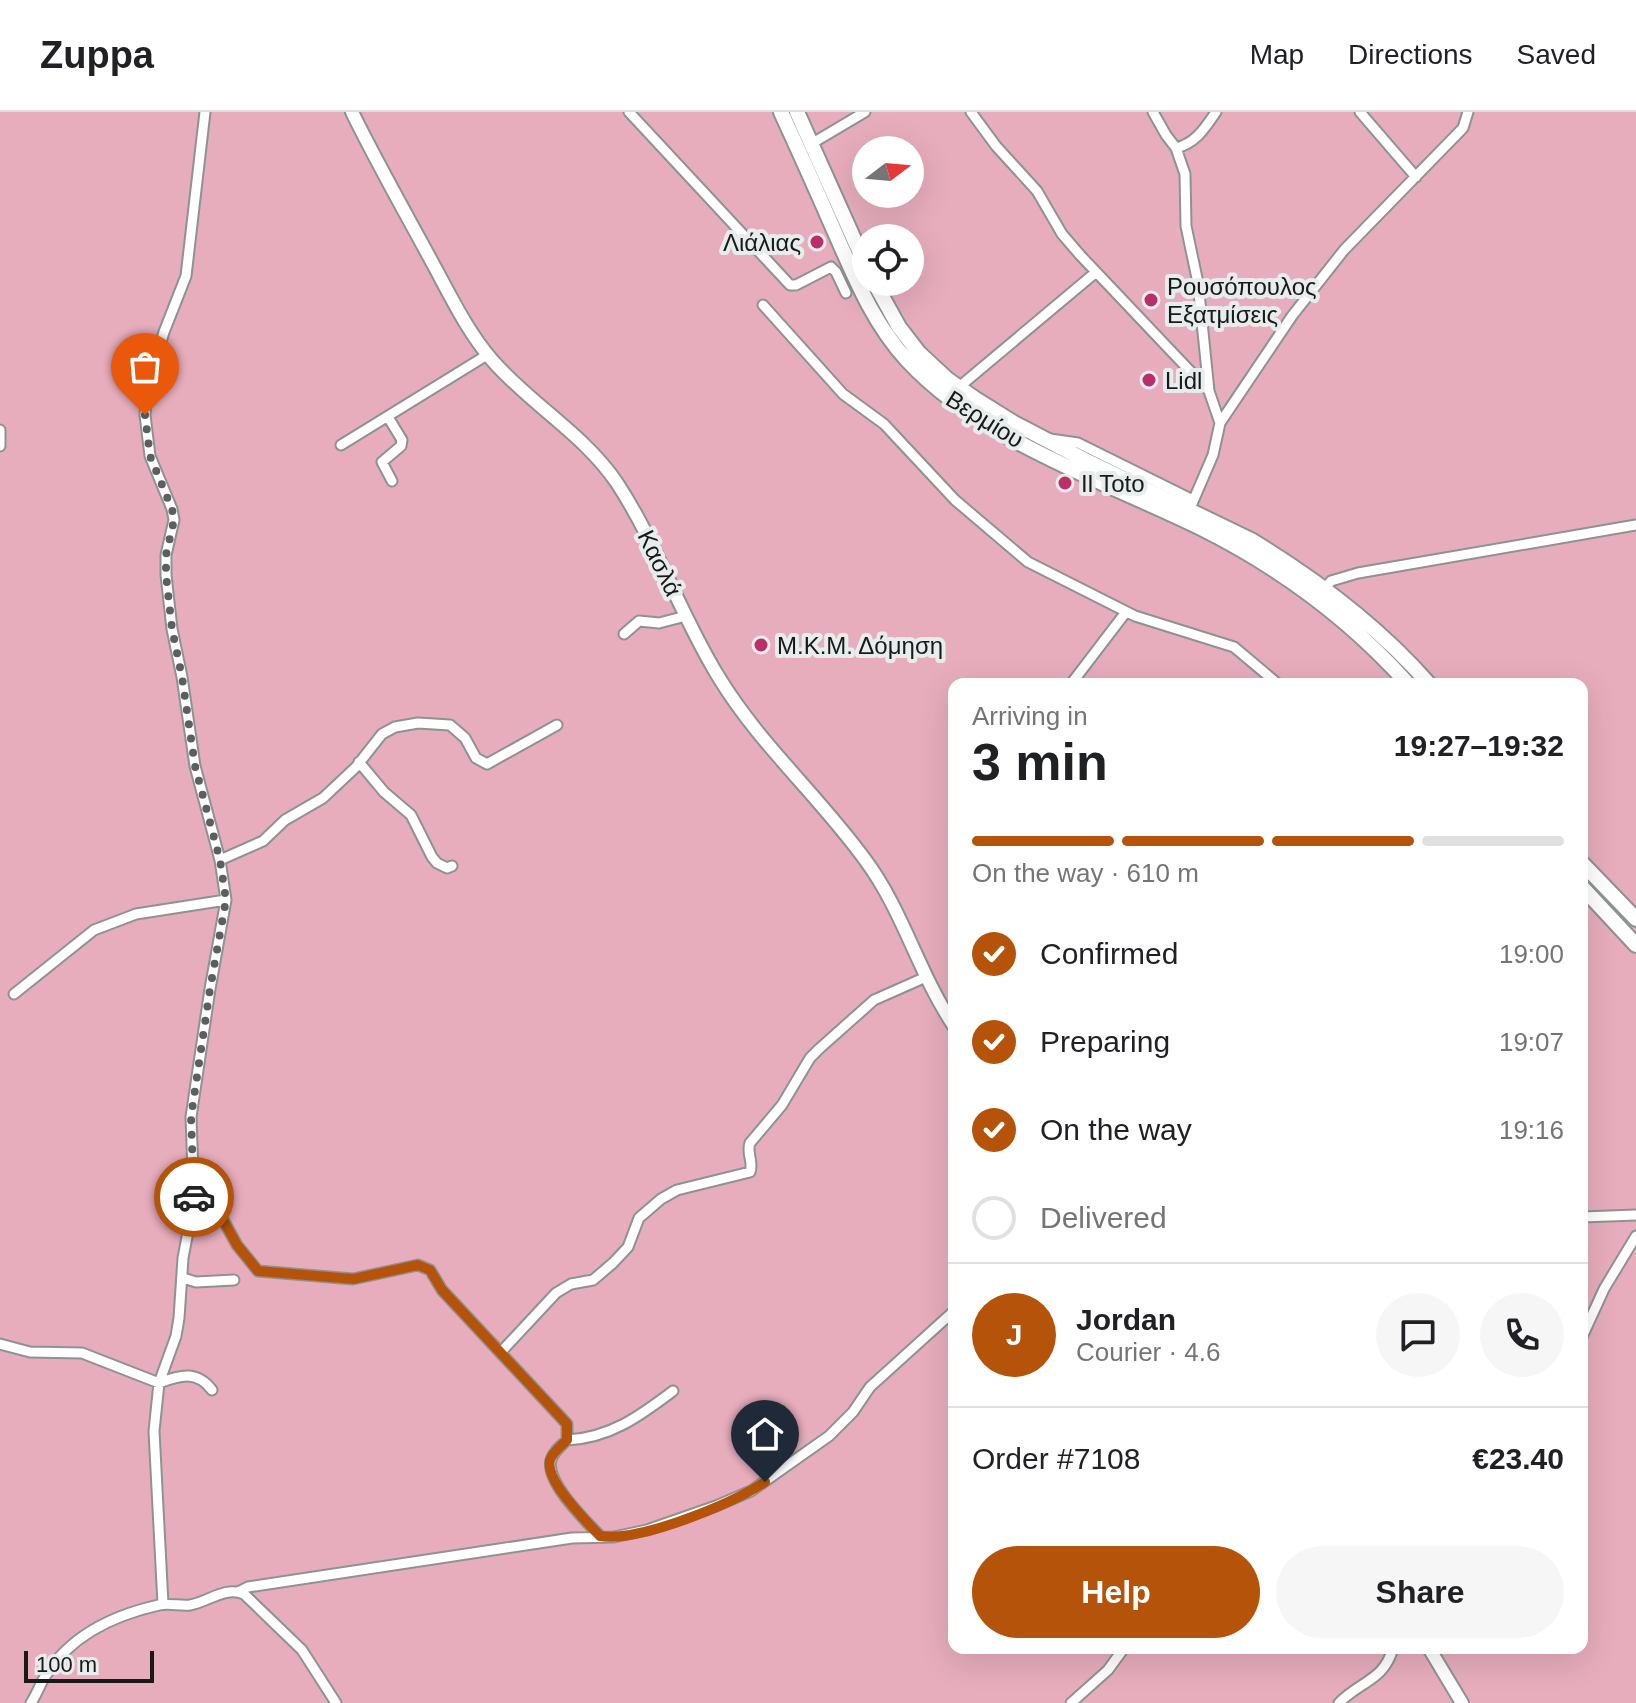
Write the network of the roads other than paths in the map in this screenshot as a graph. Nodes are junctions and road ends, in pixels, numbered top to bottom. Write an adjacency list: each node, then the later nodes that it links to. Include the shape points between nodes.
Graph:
1 (205, 112): 41 (street, via 186,276 147,388 145,415 150,456 174,520 166,555 171,619 195,766)
2 (352, 112): 20 (street, Κασλά)
3 (629, 112): 17 (street, via 790,285 831,267)
4 (781, 112): 29 (main road, Βερμίου, via 862,295 908,361 968,412 1007,434 1078,471)
5 (797, 112): 12 (main road)
6 (865, 112): 12 (street)
7 (971, 112): 16 (street, via 1037,191 1062,234)
8 (1153, 112): 13 (street)
9 (1216, 112): 13 (street, via 1197,138)
10 (1360, 112): 14 (street)
11 (1468, 112): 14 (street, via 1463,128)
12 (811, 144): 15 (main road)
13 (1176, 148): 22 (street, via 1185,174 1185,214)
14 (1416, 177): 24 (street, via 1318,282)
15 (852, 235)
16 (1095, 273): 21 (street); 22 (street)
17 (846, 293)
18 (882, 296): 21 (main road, Βερμίου, via 907,338)
19 (763, 305): 32 (street, via 835,386 884,424 967,512 1028,562)
20 (487, 355): 23 (street); 33 (street, Κασλά, via 614,479)
21 (959, 387): 29 (main road, Βερμίου, via 1014,423)
22 (1209, 391): 24 (street)
23 (388, 417): 26 (street); 28 (street, via 402,440 382,462)
24 (1220, 423): 29 (street, via 1213,455)
25 (0, 430): 27 (street)
26 (341, 445)
27 (0, 446)
28 (392, 481)
29 (1189, 511): 31 (main road, Βερμίου, via 1247,552)
30 (1636, 525): 31 (street, via 1358,573 1331,581)
31 (1321, 593): 37 (main road); 38 (main road, via 1391,644)
32 (1126, 612): 35 (street); 36 (street, via 1234,647)
33 (686, 616): 34 (street, via 659,623 639,621); 48 (street, Κασλά, via 745,715 873,871)
34 (624, 634)
35 (1076, 678)
36 (1263, 678)
37 (1402, 678)
38 (1423, 678)
39 (557, 725): 40 (street, via 487,764 450,725 404,724 382,734)
40 (359, 762): 41 (street, via 338,786 263,841); 42 (street, via 411,815 437,863)
41 (220, 860): 45 (street)
42 (452, 866)
43 (1588, 869): 46 (main road)
44 (1588, 893): 47 (main road)
45 (226, 900): 49 (street, via 136,914 94,930); 51 (street, via 191,1117)
46 (1636, 919)
47 (1636, 945)
48 (926, 977): 50 (street, Κασλά); 60 (street, via 874,1000 815,1053 750,1143 750,1172 677,1190 654,1204 639,1218 628,1247 613,1263 593,1280 556,1293)
49 (14, 994)
50 (948, 1016)
51 (194, 1200): 55 (street); 60 (street, via 221,1216 258,1271 348,1280 426,1267)
52 (1636, 1215): 53 (street)
53 (1588, 1217)
54 (1636, 1236): 58 (street)
55 (183, 1278): 56 (street); 61 (street, via 176,1336)
56 (234, 1280)
57 (948, 1316): 65 (street, via 870,1387 838,1428 751,1491 647,1530)
58 (1588, 1324)
59 (0, 1344): 61 (street, via 30,1352 82,1353)
60 (501, 1352): 64 (street, via 564,1421)
61 (159, 1383): 62 (street, via 194,1375); 67 (street, via 154,1431)
62 (212, 1390)
63 (673, 1391): 64 (street, via 625,1425)
64 (567, 1440): 65 (street, via 552,1455 550,1473)
65 (600, 1536): 66 (street)
66 (238, 1592): 67 (street, via 192,1605); 72 (street, via 302,1650)
67 (163, 1604): 71 (street, via 119,1617 82,1636 49,1670)
68 (1120, 1654): 73 (street)
69 (1391, 1654): 74 (street, via 1380,1674)
70 (1433, 1654): 75 (street)
71 (31, 1703)
72 (336, 1703)
73 (1071, 1703)
74 (1339, 1703)
75 (1462, 1703)

